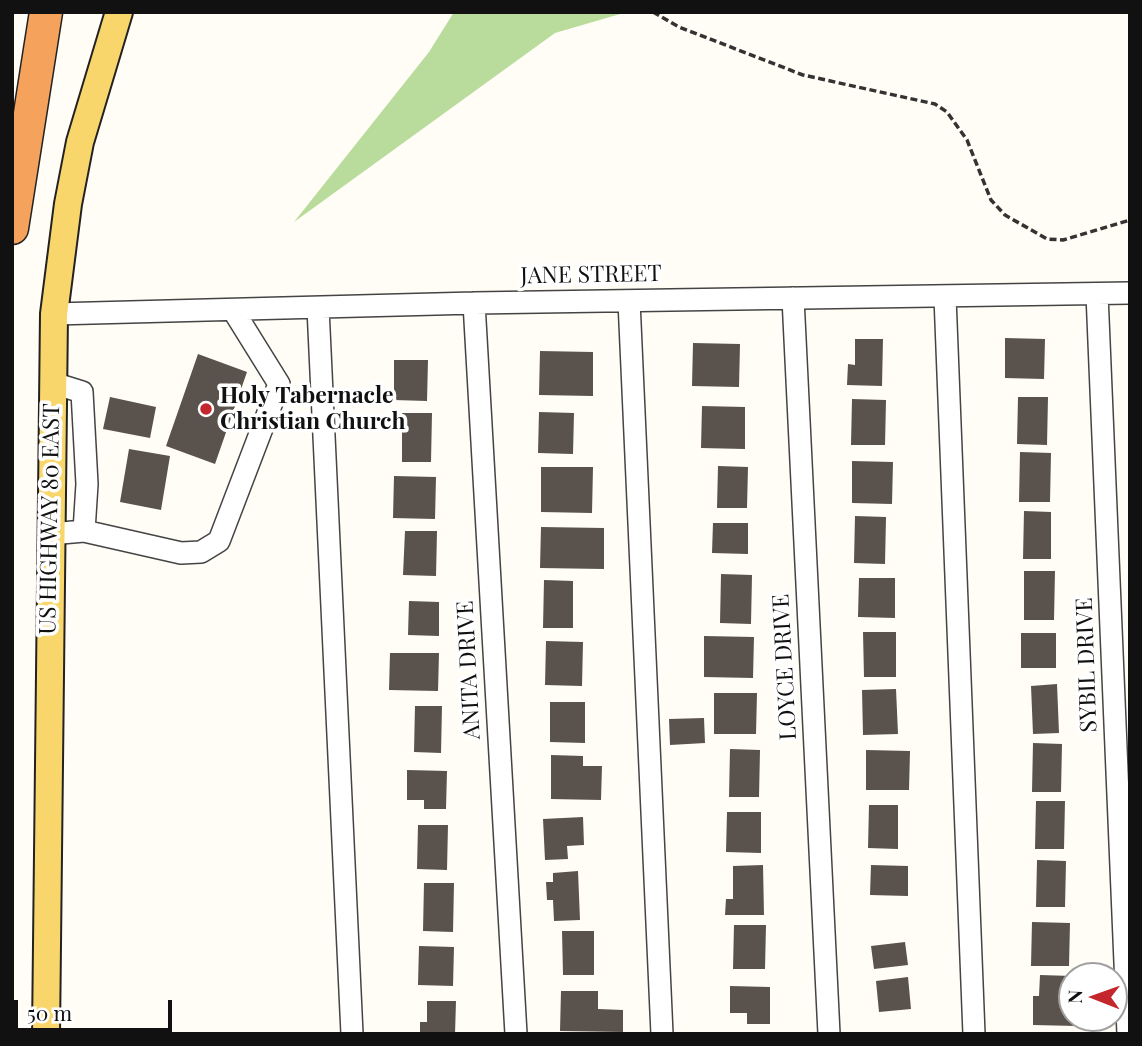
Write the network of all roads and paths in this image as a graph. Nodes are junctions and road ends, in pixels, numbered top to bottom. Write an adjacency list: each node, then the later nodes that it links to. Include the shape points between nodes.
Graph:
1 (47, 12): 5 (highway)
2 (119, 12): 14 (main road, US HIGHWAY 80 EAST, via 80,142)
3 (653, 12): 4 (path, via 679,27 803,75 935,104 957,125 991,200 1005,215 1047,239 1063,240)
4 (1130, 220)
5 (12, 228)
6 (1130, 293): 7 (street, JANE STREET)
7 (1097, 294): 9 (street, JANE STREET); 24 (street, SYBIL DRIVE)
8 (793, 298): 9 (street, JANE STREET); 10 (street, JANE STREET); 22 (street, LOYCE DRIVE)
9 (945, 298): 23 (street)
10 (629, 301): 11 (street, JANE STREET); 21 (street)
11 (474, 303): 12 (street, JANE STREET); 20 (street, ANITA DRIVE)
12 (318, 307): 13 (street, JANE STREET); 19 (street)
13 (233, 310): 14 (street, JANE STREET); 16 (street, via 279,384 219,541 201,552 181,553)
14 (54, 314): 15 (main road, US HIGHWAY 80 EAST)
15 (53, 383): 16 (street, via 82,392 87,484); 17 (main road, US HIGHWAY 80 EAST)
16 (84, 531): 17 (street)
17 (50, 534): 18 (main road, US HIGHWAY 80 EAST)
18 (46, 1034)
19 (352, 1034)
20 (516, 1034)
21 (662, 1034)
22 (830, 1034)
23 (974, 1034)
24 (1128, 1034)

